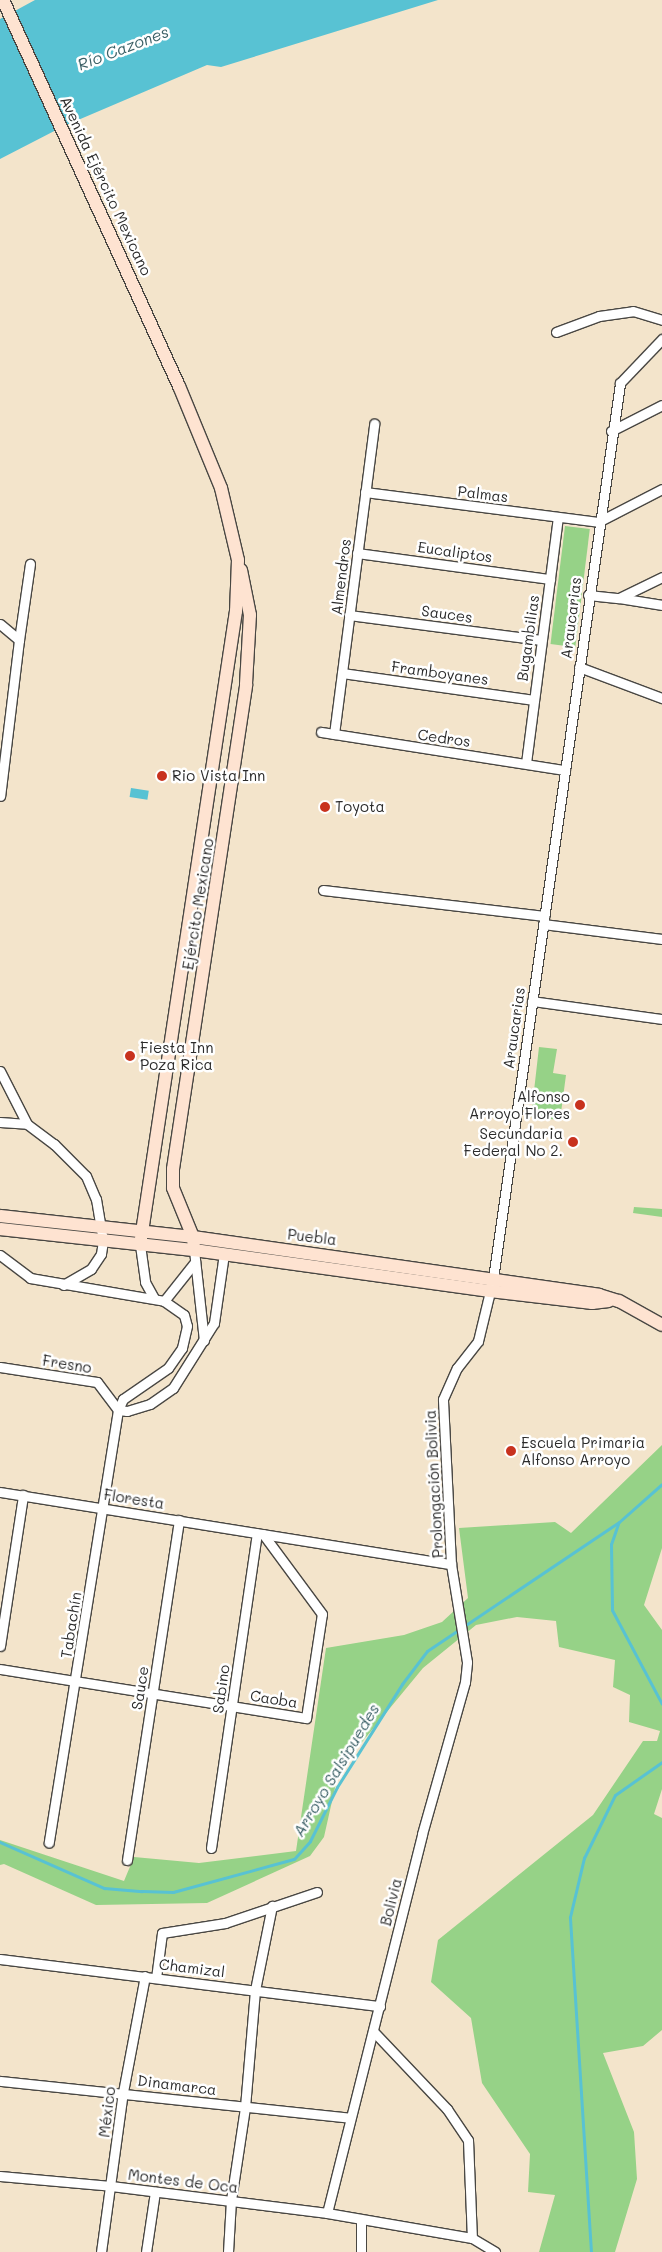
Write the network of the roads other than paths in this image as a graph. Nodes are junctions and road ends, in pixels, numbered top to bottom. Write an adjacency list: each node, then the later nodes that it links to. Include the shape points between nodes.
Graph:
1 (3, 0): 5 (main road, Avenida Ejército Mexicano)
2 (662, 320): 3 (street, via 633,311 599,316)
3 (556, 332)
4 (662, 339): 8 (street, Araucarias, via 620,383)
5 (179, 386): 14 (main road, Ejército Mexicano, via 221,488)
6 (662, 405): 8 (street)
7 (374, 424): 10 (street, Almendros)
8 (611, 431): 12 (street, Araucarias)
9 (662, 489): 12 (street)
10 (366, 492): 11 (street, Palmas); 13 (street, Almendros)
11 (558, 517): 12 (street, Palmas); 17 (street, Bugambilias)
12 (598, 522): 18 (street, Araucarias)
13 (358, 553): 17 (street, Eucaliptos); 21 (street, Almendros)
14 (238, 560): 27 (main road, Ejército Mexicano, via 236,611); 28 (main road, Ejército Mexicano, via 250,615)
15 (30, 564): 23 (street)
16 (662, 577): 19 (street)
17 (550, 579): 24 (street, Bugambilias)
18 (588, 595): 19 (street); 25 (street, Araucarias)
19 (619, 598): 20 (street)
20 (662, 605)
21 (349, 615): 24 (street, Sauces); 26 (street, Almendros)
22 (0, 624): 23 (street)
23 (19, 640): 35 (street)
24 (541, 640): 30 (street, Bugambilias)
25 (579, 667): 29 (street); 34 (street, Araucarias)
26 (342, 673): 30 (street, Framboyanes); 32 (street, Almendros)
27 (225, 683): 28 (main road); 37 (main road, Ejército Mexicano)
28 (246, 684): 38 (main road, Ejército Mexicano)
29 (662, 698)
30 (534, 700): 33 (street, Bugambilias)
31 (321, 732): 32 (street, Cedros)
32 (334, 734): 33 (street, Cedros)
33 (526, 763): 34 (street, Cedros)
34 (564, 770): 39 (street, Araucarias)
35 (0, 796)
36 (323, 890): 39 (street)
37 (191, 911): 38 (main road); 46 (main road, Ejército Mexicano)
38 (213, 914): 47 (main road, Ejército Mexicano, via 173,1169)
39 (543, 920): 40 (street); 41 (street, Araucarias)
40 (662, 939)
41 (532, 1001): 42 (street); 58 (street, Araucarias)
42 (662, 1020)
43 (0, 1071): 45 (street)
44 (0, 1122): 45 (street)
45 (27, 1124): 49 (street, via 54,1144 86,1176 96,1199)
46 (152, 1178): 47 (main road); 51 (main road, Ejército Mexicano)
47 (173, 1188): 54 (main road, Ejército Mexicano)
48 (0, 1216): 49 (main road, Puebla)
49 (101, 1227): 51 (main road, Puebla); 52 (street)
50 (0, 1229): 52 (main road, Puebla)
51 (142, 1232): 53 (main road, Ejército Mexicano); 54 (main road, Puebla)
52 (103, 1241): 53 (main road, Puebla); 57 (street, via 101,1254 91,1269)
53 (140, 1245): 54 (main road, Puebla); 59 (street, via 144,1276)
54 (194, 1250): 55 (main road, Puebla); 58 (main road, Puebla); 60 (street); 62 (street)
55 (224, 1254): 58 (main road, Puebla); 62 (street, via 214,1323)
56 (0, 1255): 57 (street, via 30,1278)
57 (63, 1284): 59 (street)
58 (491, 1285): 61 (main road, Puebla, via 599,1295 619,1301); 70 (street, Prolongación Bolivia, via 478,1340 458,1368 443,1399)
59 (154, 1298): 60 (street)
60 (164, 1301): 64 (street, via 184,1315 186,1337 168,1368 123,1399)
61 (662, 1325)
62 (204, 1340): 64 (street, via 173,1388 150,1404 127,1411)
63 (0, 1367): 64 (street, Fresno, via 97,1382)
64 (118, 1410): 67 (street, Tabachín)
65 (0, 1492): 66 (street, Floresta)
66 (23, 1495): 67 (street, Floresta); 72 (street)
67 (103, 1508): 68 (street, Floresta); 74 (street, Tabachín)
68 (179, 1520): 69 (street, Floresta); 75 (street, Sauce)
69 (260, 1534): 70 (street, Floresta); 76 (street, Sabino); 76 (street, Caoba, via 322,1614 306,1718)
70 (451, 1564): 71 (street, Prolongación Bolivia)
71 (456, 1597): 86 (street, Bolivia, via 465,1651 465,1682 422,1834)
72 (0, 1646)
73 (0, 1669): 74 (street, Caoba)
74 (76, 1681): 75 (street, Caoba); 77 (street, Tabachín)
75 (153, 1694): 76 (street, Caoba); 79 (street, Sauce)
76 (232, 1706): 78 (street, Sabino)
77 (49, 1843)
78 (211, 1848)
79 (127, 1860)
80 (317, 1892): 81 (street, via 292,1903)
81 (272, 1906): 84 (street, via 225,1923 162,1933); 85 (street)
82 (0, 1958): 83 (street, Chamizal)
83 (145, 1976): 84 (street, Chamizal); 89 (street, México)
84 (156, 1978): 85 (street, Chamizal)
85 (256, 1990): 86 (street, Chamizal); 90 (street)
86 (380, 2006): 87 (street, Bolivia)
87 (373, 2031): 91 (street, Bolivia); 98 (street, via 447,2109 468,2140)
88 (0, 2081): 89 (street, Dinamarca)
89 (123, 2092): 90 (street, Dinamarca); 93 (street, México)
90 (245, 2107): 91 (street, Dinamarca); 95 (street)
91 (350, 2118): 96 (street, Bolivia)
92 (0, 2176): 93 (street, Montes de Oca)
93 (111, 2186): 94 (street, Montes de Oca); 99 (street, México)
94 (155, 2192): 95 (street, Montes de Oca); 100 (street)
95 (231, 2200): 96 (street, Montes de Oca); 101 (street)
96 (327, 2213): 97 (street, Montes de Oca)
97 (361, 2221): 98 (street, Montes de Oca); 102 (street)
98 (472, 2238): 103 (street, Montes de Oca)
99 (101, 2252)
100 (146, 2252)
101 (228, 2252)
102 (361, 2252)
103 (495, 2252)

